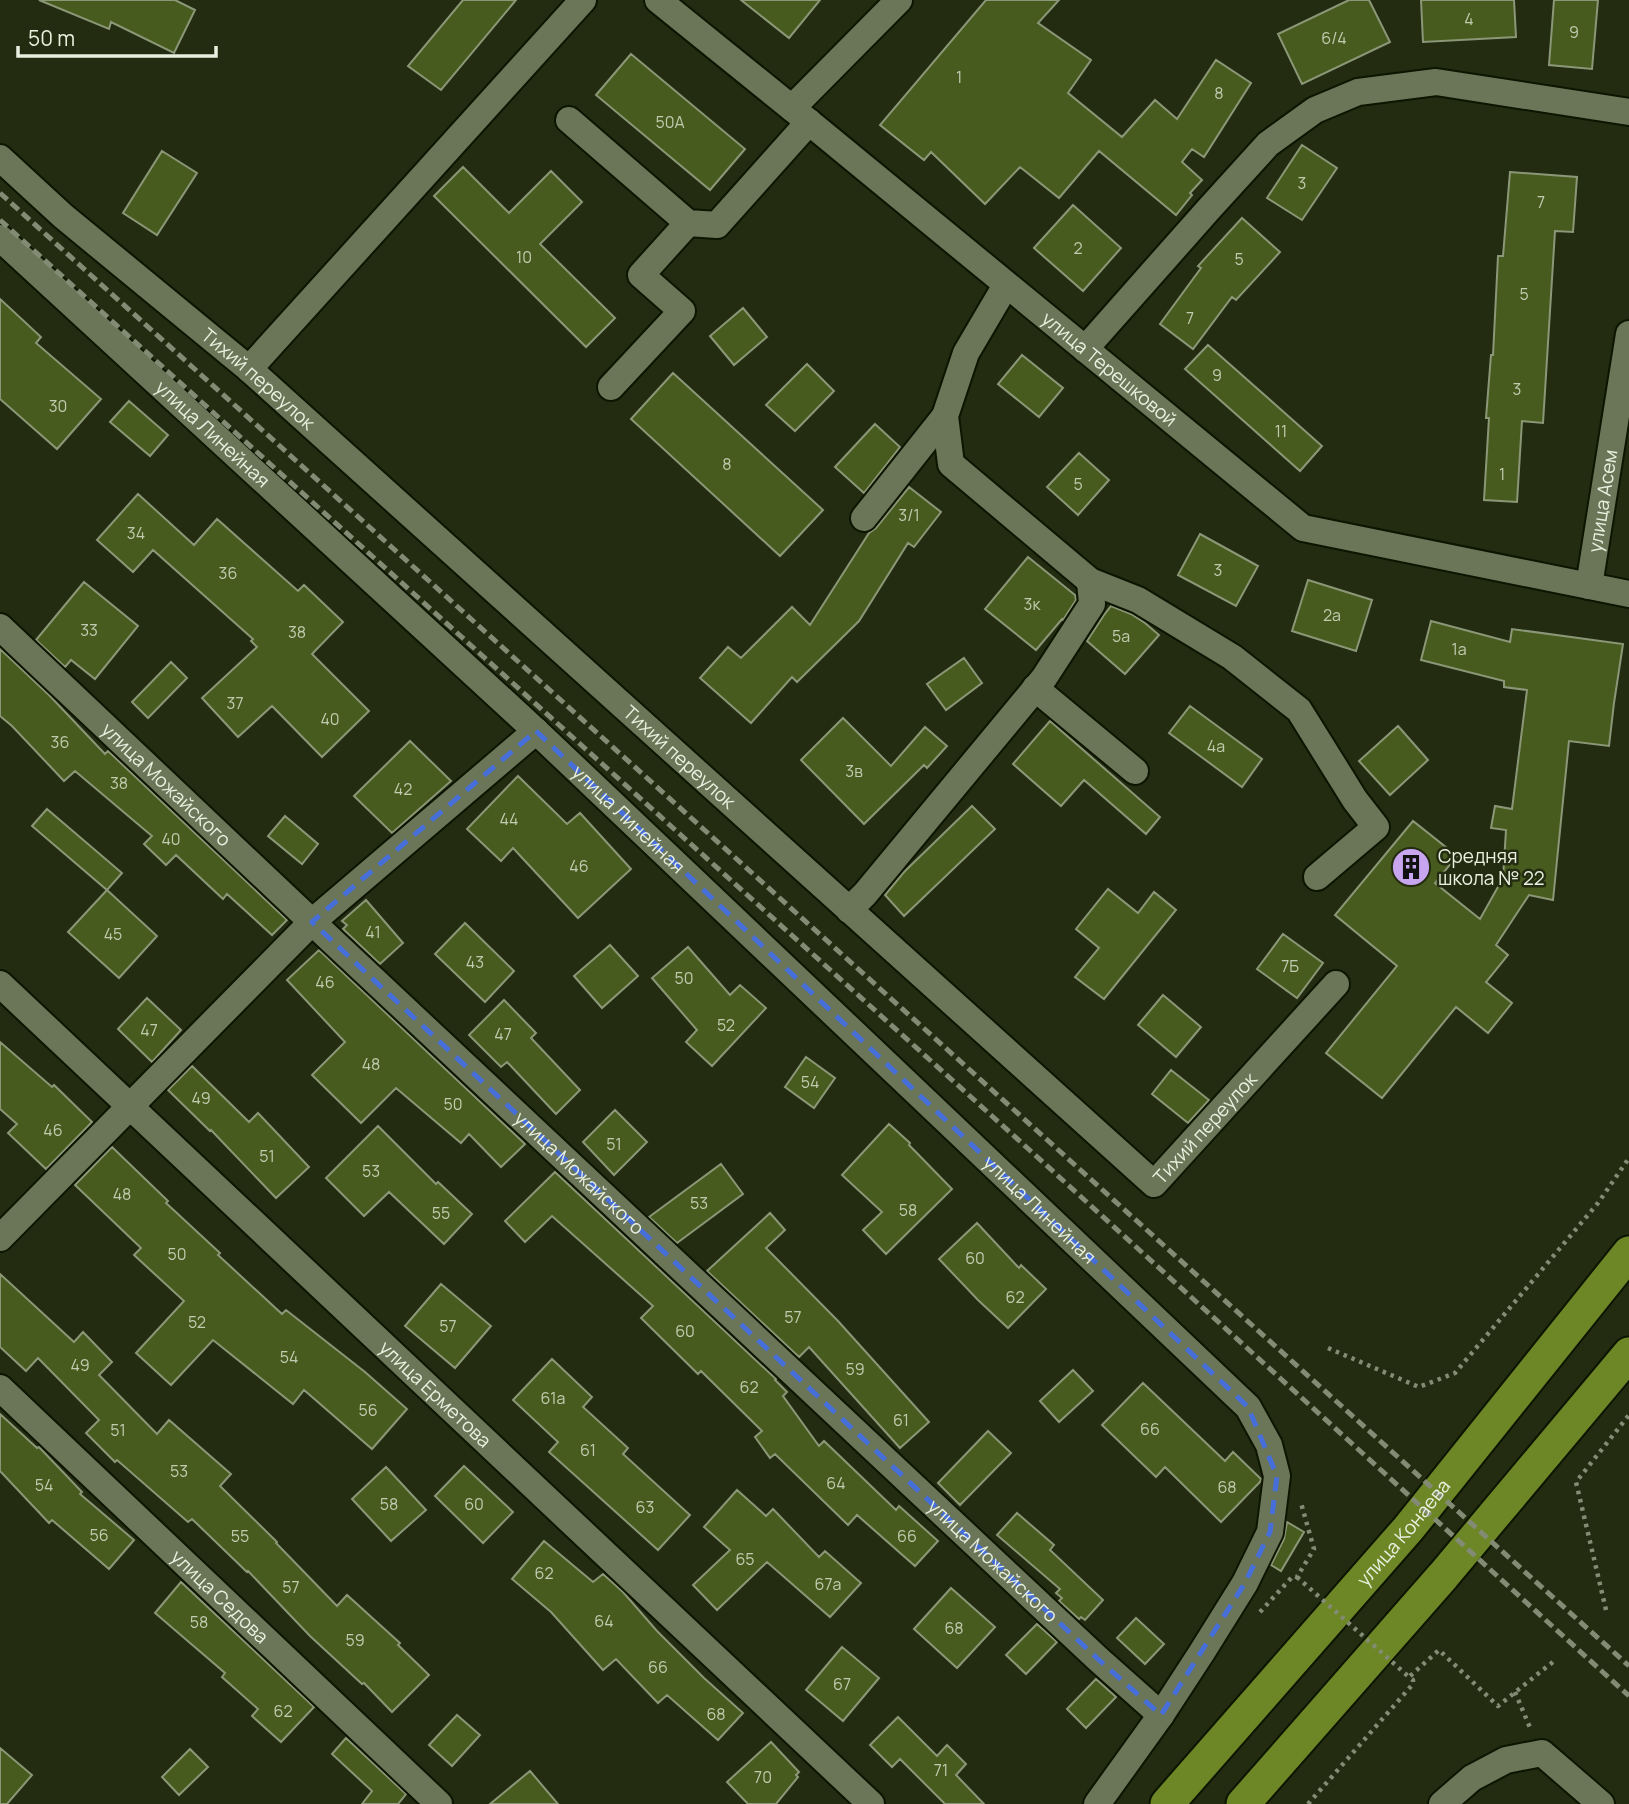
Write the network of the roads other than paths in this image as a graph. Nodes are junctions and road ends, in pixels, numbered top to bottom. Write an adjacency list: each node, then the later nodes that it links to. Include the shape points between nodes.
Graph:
1 (583, 0): 13 (street)
2 (657, 0): 5 (street, улица Терешковой)
3 (899, 0): 5 (street)
4 (1629, 112): 12 (street, via 1436,82 1358,92 1315,110 1268,144)
5 (801, 115): 8 (street, via 717,225); 10 (street, улица Терешковой)
6 (569, 120): 8 (street)
7 (0, 158): 13 (street, Тихий переулок, via 62,216)
8 (688, 223): 14 (street, via 641,275 682,311)
9 (0, 238): 22 (street, улица Линейная)
10 (1006, 285): 12 (street, улица Терешковой); 15 (street, via 965,353)
11 (1629, 334): 18 (street, улица Асем)
12 (1085, 349): 18 (street, улица Терешковой, via 1303,528)
13 (249, 369): 25 (street, Тихий переулок)
14 (611, 387)
15 (944, 416): 16 (street); 17 (street, via 951,464)
16 (864, 519)
17 (1090, 581): 21 (street, via 1092,604); 24 (street, via 1138,600 1232,657 1299,710 1376,827)
18 (1589, 586): 19 (street, улица Терешковой)
19 (1629, 594)
20 (0, 627): 26 (street, улица Можайского)
21 (1035, 688): 23 (street); 25 (street)
22 (536, 731): 26 (street); 34 (street, улица Линейная, via 1248,1407 1269,1445 1277,1476 1270,1532 1245,1583)
23 (1135, 771)
24 (1317, 877)
25 (849, 910): 28 (street, Тихий переулок, via 1154,1184)
26 (312, 922): 29 (street); 34 (street, улица Можайского)
27 (0, 984): 29 (street, улица Ерметова)
28 (1336, 984)
29 (130, 1106): 30 (street); 36 (street, улица Ерметова)
30 (0, 1238)
31 (1629, 1253): 38 (main road, улица Конаева, via 1408,1530)
32 (1629, 1354): 39 (main road)
33 (0, 1388): 35 (street, улица Седова)
34 (1161, 1715): 37 (street, улица Линейная)
35 (439, 1804)
36 (871, 1804)
37 (1097, 1804)
38 (1167, 1804)
39 (1243, 1804)
40 (1442, 1804): 41 (street, via 1472,1778 1506,1760 1542,1753)
41 (1601, 1804)

